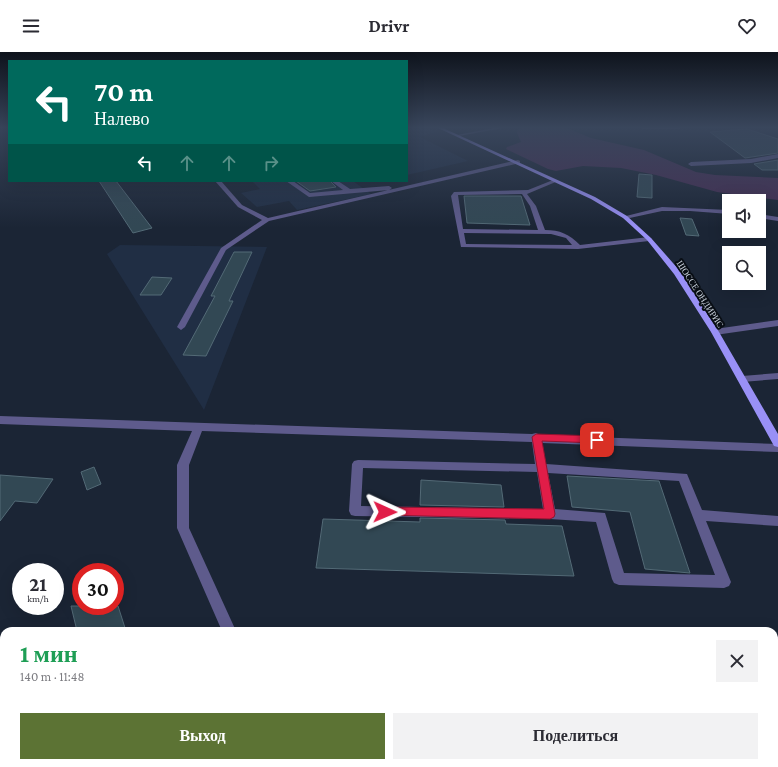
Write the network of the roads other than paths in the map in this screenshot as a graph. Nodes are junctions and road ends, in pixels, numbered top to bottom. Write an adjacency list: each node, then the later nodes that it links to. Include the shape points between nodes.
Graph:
1 (744, 161): 3 (street)
2 (518, 162): 4 (main road, ШОССЕ ОНДИРИС); 8 (street)
3 (691, 164)
4 (555, 181): 10 (street); 12 (main road, ШОССЕ ОНДИРИС, via 593,198)
5 (219, 182): 15 (street, via 240,206)
6 (291, 182): 9 (street, via 309,195)
7 (336, 182): 9 (street)
8 (403, 189): 9 (street); 15 (street)
9 (350, 191)
10 (524, 193): 16 (street, via 456,193 454,196); 17 (street, via 533,206)
11 (722, 211): 12 (street, via 662,209)
12 (625, 217): 18 (main road, ШОССЕ ОНДИРИС)
13 (766, 217): 14 (street)
14 (778, 219)
15 (267, 220): 21 (street, via 223,249)
16 (460, 231): 17 (street); 19 (street, via 463,246)
17 (542, 232): 19 (street, via 565,235)
18 (649, 239): 19 (street); 22 (main road, ШОССЕ ОНДИРИС, via 677,273)
19 (578, 247)
20 (778, 323): 22 (street)
21 (181, 327)
22 (715, 332): 24 (main road, ШОССЕ ОНДИРИС)
23 (778, 376): 24 (street)
24 (742, 379): 28 (main road, ШОССЕ ОНДИРИС)
25 (0, 420): 26 (street)
26 (198, 428): 27 (street); 34 (street, via 183,465 183,528)
27 (536, 437): 29 (street); 30 (street)
28 (778, 443)
29 (778, 448)
30 (542, 468): 31 (street); 31 (street, via 358,464 355,511); 32 (street, via 683,477)
31 (550, 514): 32 (street, via 601,517 619,579 724,582)
32 (698, 514): 33 (street)
33 (778, 521)
34 (227, 627)

